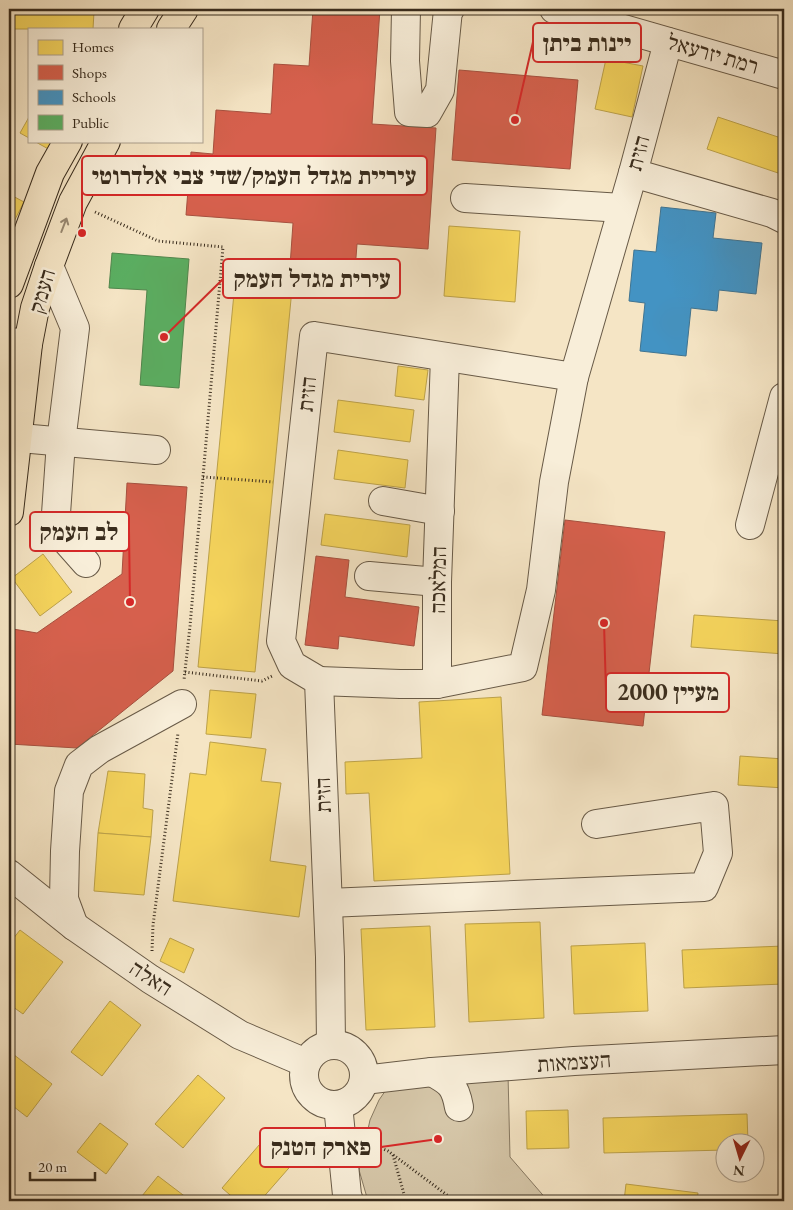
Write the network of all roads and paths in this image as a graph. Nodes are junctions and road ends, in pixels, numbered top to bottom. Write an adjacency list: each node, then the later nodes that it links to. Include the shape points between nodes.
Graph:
1 (145, 9): 6 (main road)
2 (184, 9): 7 (main road)
3 (406, 9): 4 (street, via 405,61 409,112 427,113 440,90)
4 (450, 9)
5 (554, 9): 8 (street, רמת יזרעאל)
6 (134, 28)
7 (172, 28)
8 (668, 42): 9 (street, רמת יזרעאל); 12 (street, הזית)
9 (784, 75)
10 (67, 142): 18 (main road, העמק, via 50,173)
11 (105, 142): 14 (main road, העמק)
12 (632, 173): 15 (street, הזית); 16 (street)
13 (465, 198): 15 (street)
14 (73, 202): 17 (main road, העמק, one-way to 14); 26 (path, via 158,241 222,247)
15 (622, 208): 21 (street, הזית)
16 (784, 219)
17 (49, 266): 19 (main road, העמק, via 36,308); 24 (street, via 75,328)
18 (9, 284)
19 (19, 343): 23 (main road, העמק)
20 (445, 357): 21 (street, הזית); 29 (street, המלאכה); 35 (street, הזית, via 314,336 281,641)
21 (574, 377): 38 (street, via 554,482 541,590 523,667)
22 (784, 397): 31 (street)
23 (13, 437): 24 (street); 30 (main road, העמק)
24 (61, 442): 25 (street); 32 (street, via 55,528)
25 (156, 450)
26 (203, 477): 27 (path); 36 (path)
27 (273, 482)
28 (383, 501): 29 (street)
29 (440, 511): 34 (street, המלאכה)
30 (9, 512)
31 (750, 525)
32 (86, 563)
33 (369, 576): 34 (street)
34 (437, 582): 38 (street, המלאכה)
35 (292, 665): 36 (path, via 262,681); 37 (street)
36 (185, 672): 39 (path)
37 (318, 681): 38 (street); 42 (street, הזית)
38 (437, 684)
39 (182, 704): 43 (street, via 100,748 79,766 69,791 65,851 64,899); 44 (path)
40 (596, 824): 42 (street, via 714,806 718,853 704,887)
41 (9, 874): 43 (street, האלה)
42 (328, 903): 45 (street, הזית)
43 (74, 926): 44 (street, האלה)
44 (150, 979): 47 (street, האלה, via 240,1034)
45 (331, 1045): 47 (street, via 316,1051); 49 (street, via 348,1048 356,1054 364,1070)
46 (784, 1050): 48 (street, העצמאות)
47 (306, 1063): 51 (street, via 304,1081 307,1089 312,1097 329,1105)
48 (432, 1072): 49 (street, העצמאות); 50 (street, via 450,1082)
49 (364, 1080): 51 (street, via 361,1089 347,1102)
50 (459, 1107)
51 (339, 1117): 52 (path); 53 (street)
52 (393, 1155): 54 (path); 55 (path)
53 (349, 1201)
54 (406, 1201)
55 (455, 1201)

